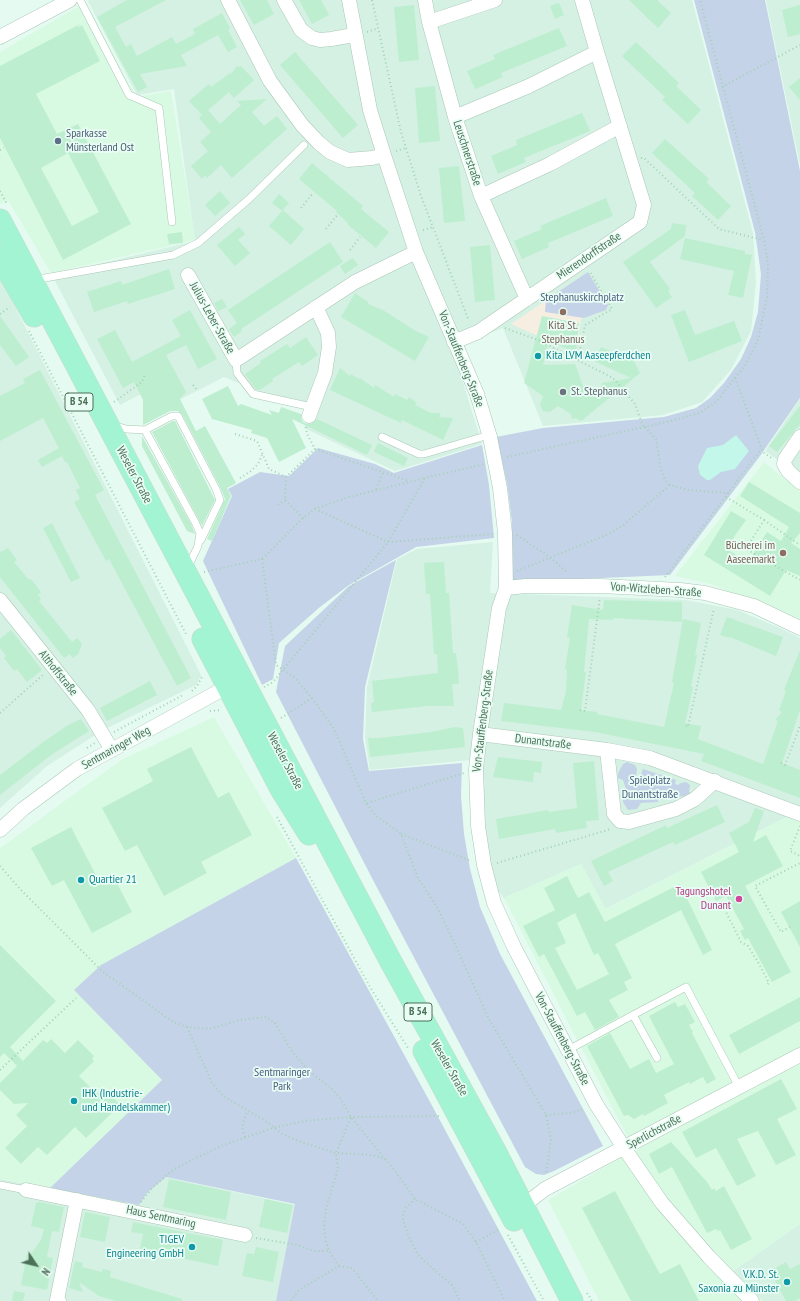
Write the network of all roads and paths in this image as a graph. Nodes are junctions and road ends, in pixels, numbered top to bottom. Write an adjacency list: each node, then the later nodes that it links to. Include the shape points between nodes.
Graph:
1 (80, 0): 29 (lane, via 129,95 159,108)
2 (228, 0): 22 (street, via 255,55 288,108 302,125 330,152 348,160)
3 (284, 0): 12 (street, via 301,30 312,38 320,40)
4 (348, 0): 12 (street, Von-Stauffenberg-Straße)
5 (372, 0): 44 (path, via 401,132 421,196)
6 (425, 0): 11 (street, Leuschnerstraße)
7 (495, 0): 11 (street)
8 (582, 0): 15 (street, Mierendorffstraße)
9 (700, 0): 16 (path)
10 (62, 2): 13 (street)
11 (429, 22): 17 (street, Leuschnerstraße)
12 (354, 35): 22 (street, Von-Stauffenberg-Straße, via 370,110)
13 (0, 37)
14 (800, 45): 16 (path)
15 (596, 52): 17 (street, via 529,86); 18 (street, Mierendorffstraße)
16 (722, 87): 32 (path)
17 (455, 117): 25 (street, Leuschnerstraße)
18 (620, 126): 23 (street, Mierendorffstraße); 25 (street, via 550,164)
19 (304, 145): 38 (lane, via 249,199 198,243 173,255 45,278)
20 (4, 148): 21 (path)
21 (0, 150)
22 (384, 155): 34 (street, Von-Stauffenberg-Straße)
23 (631, 162): 32 (path, via 644,158 720,229); 36 (street, Mierendorffstraße, via 644,205 640,222)
24 (313, 193): 26 (path)
25 (481, 196): 39 (street, Leuschnerstraße)
26 (301, 208)
27 (338, 214): 30 (path)
28 (0, 220): 38 (main road, Weseler Straße / B 54)
29 (172, 222)
30 (326, 229)
31 (360, 237): 33 (path)
32 (764, 240): 49 (path, via 769,271 764,321 753,350)
33 (350, 250)
34 (416, 252): 41 (street, Julius-Leber-Straße, via 355,282); 45 (street, Von-Stauffenberg-Straße)
35 (0, 257): 97 (main road, Weseler Straße / B 54, via 171,575)
36 (584, 260): 39 (street, Mierendorffstraße); 47 (path, via 612,309 585,325)
37 (188, 275): 46 (street, Julius-Leber-Straße)
38 (33, 284): 53 (main road, Weseler Straße / B 54)
39 (527, 299): 43 (street, Mierendorffstraße)
40 (14, 304): 42 (path)
41 (316, 307): 46 (street, Julius-Leber-Straße); 52 (street, via 328,333 329,346 325,373)
42 (0, 314)
43 (498, 319): 44 (street, Mierendorffstraße); 47 (path, via 506,330 538,340)
44 (474, 334): 45 (street, Mierendorffstraße)
45 (454, 342): 57 (street, Von-Stauffenberg-Straße, via 477,394)
46 (236, 360): 52 (lane, via 237,373 253,394)
47 (578, 360): 54 (path, via 613,378 634,404)
48 (144, 374): 53 (path, via 142,382)
49 (735, 378): 54 (path, via 717,401 700,413); 61 (path)
50 (193, 384): 51 (path)
51 (198, 391)
52 (311, 411): 60 (path, via 306,426)
53 (109, 413): 55 (lane, via 126,429); 86 (main road, Weseler Straße / B 54)
54 (644, 427): 63 (path); 71 (path, via 656,438 661,470)
55 (145, 430): 83 (lane, via 195,522 200,533); 83 (lane, via 172,416 178,416 216,489 220,500)
56 (235, 434): 62 (path, via 257,441)
57 (489, 436): 58 (lane, via 424,454); 63 (street, Von-Stauffenberg-Straße)
58 (382, 437)
59 (800, 437): 64 (street)
60 (315, 449): 65 (path); 66 (path)
61 (761, 449): 64 (path, via 765,455); 73 (path)
62 (262, 455): 66 (path, via 269,469); 67 (path, via 258,464)
63 (494, 461): 68 (path); 80 (street, Von-Stauffenberg-Straße)
64 (784, 464): 70 (street)
65 (382, 472): 69 (path); 72 (path)
66 (286, 476): 75 (path)
67 (240, 478)
68 (425, 478): 69 (path); 81 (path)
69 (410, 482): 72 (path)
70 (800, 482)
71 (670, 485): 73 (path, via 689,490); 84 (path, via 622,526)
72 (376, 490): 77 (path)
73 (729, 493): 74 (path)
74 (726, 497): 79 (path); 91 (path)
75 (285, 500): 76 (path); 78 (path)
76 (278, 505)
77 (315, 510): 78 (path); 81 (path)
78 (303, 518): 85 (path)
79 (764, 520): 82 (path); 87 (path, via 746,549)
80 (506, 533): 81 (path); 84 (path, via 516,534); 88 (street, Von-Stauffenberg-Straße)
81 (388, 542): 96 (path)
82 (800, 544)
83 (198, 546): 86 (lane)
84 (551, 558): 88 (path); 89 (path)
85 (262, 559): 86 (path); 96 (path, via 276,665)
86 (193, 573): 97 (main road, Weseler Straße / B 54)
87 (800, 580)
88 (506, 582): 89 (street, Von-Witzleben-Straße, via 526,586); 107 (street, Von-Stauffenberg-Straße, via 499,608)
89 (582, 586): 90 (street, Von-Witzleben-Straße)
90 (601, 586): 91 (street, Von-Witzleben-Straße); 101 (path, via 585,711)
91 (656, 589): 92 (street, Von-Witzleben-Straße)
92 (717, 596): 94 (street, Von-Witzleben-Straße, via 754,606); 105 (path, via 688,727)
93 (0, 600): 95 (street, Althoffstraße)
94 (800, 628)
95 (52, 666): 103 (path); 108 (street, Althoffstraße, via 92,716)
96 (282, 670): 98 (path, via 273,682); 99 (path, via 294,677)
97 (234, 683): 108 (street, Sentmaringer Weg); 150 (main road, Weseler Straße / B 54, via 281,789 318,850)
98 (262, 688)
99 (312, 698): 104 (path); 113 (path, via 334,730)
100 (222, 710): 102 (path)
101 (580, 710)
102 (209, 711)
103 (0, 713)
104 (278, 719)
105 (686, 726)
106 (800, 726): 110 (path, via 786,765)
107 (480, 734): 109 (street, Dunantstraße); 111 (street, Von-Stauffenberg-Straße)
108 (112, 750): 117 (street, Sentmaringer Weg, via 63,779)
109 (607, 750): 112 (street, Dunantstraße, via 650,758); 115 (street, via 614,814)
110 (781, 763)
111 (476, 769): 113 (path); 121 (street, Von-Stauffenberg-Straße, via 478,826)
112 (714, 781): 114 (street, Dunantstraße); 115 (street, via 695,799 676,809 629,822)
113 (366, 803): 118 (path, via 375,815)
114 (800, 814)
115 (620, 821): 121 (path, via 617,827)
116 (800, 825): 119 (path, via 790,851)
117 (0, 830)
118 (401, 834): 121 (path); 136 (path, via 418,878 438,909 489,1019)
119 (800, 856)
120 (800, 863): 124 (path, via 755,886 781,932)
121 (484, 865): 129 (street, Von-Stauffenberg-Straße, via 494,903)
122 (0, 866): 128 (path, via 102,971 160,1014)
123 (721, 902): 125 (path, via 741,942 748,946 758,962 769,983)
124 (790, 927)
125 (766, 984)
126 (76, 998): 132 (path)
127 (633, 1015): 129 (lane); 131 (lane); 133 (lane, via 686,987)
128 (187, 1027): 135 (path, via 212,1083 223,1096); 138 (path, via 208,1029 240,1020 266,1017 275,1023 293,1053 309,1071 331,1088)
129 (568, 1050): 134 (street, Von-Stauffenberg-Straße)
130 (800, 1055): 133 (street, Sperlichstraße)
131 (656, 1058)
132 (0, 1070)
133 (739, 1086): 141 (street, Sperlichstraße)
134 (596, 1104): 136 (path, via 570,1113); 141 (street, Von-Stauffenberg-Straße)
135 (247, 1111): 139 (path); 140 (path, via 242,1127)
136 (546, 1115): 144 (path, via 551,1139)
137 (444, 1116): 138 (path)
138 (351, 1117): 139 (path, via 304,1121); 142 (path); 143 (path)
139 (273, 1128): 140 (path); 142 (path, via 301,1142)
140 (245, 1137): 149 (path, via 195,1157 174,1169 152,1188)
141 (624, 1148): 150 (street, Sperlichstraße, via 545,1188); 162 (street, Von-Stauffenberg-Straße, via 662,1203)
142 (336, 1153): 143 (path, via 372,1155); 153 (path, via 338,1169 326,1209 324,1226)
143 (385, 1159): 147 (path)
144 (546, 1175)
145 (0, 1184): 146 (lane, Haus Sentmaring)
146 (26, 1190): 148 (street, Haus Sentmaring)
147 (415, 1199): 152 (path, via 463,1224); 158 (path, via 403,1214 409,1236 424,1261 454,1286)
148 (77, 1200): 149 (street, Haus Sentmaring); 155 (street, via 57,1300)
149 (134, 1212): 151 (street, Haus Sentmaring)
150 (512, 1215): 152 (path); 160 (main road, Weseler Straße / B 54); 161 (main road, Weseler Straße / B 54)
151 (245, 1235): 153 (path, via 297,1245 314,1251)
152 (476, 1242): 159 (path)
153 (329, 1251): 154 (path)
154 (339, 1266): 156 (path, via 299,1290); 157 (path, via 351,1268)
155 (59, 1301)
156 (291, 1301)
157 (378, 1301)
158 (460, 1301)
159 (505, 1301)
160 (557, 1301)
161 (572, 1301)
162 (752, 1301)

